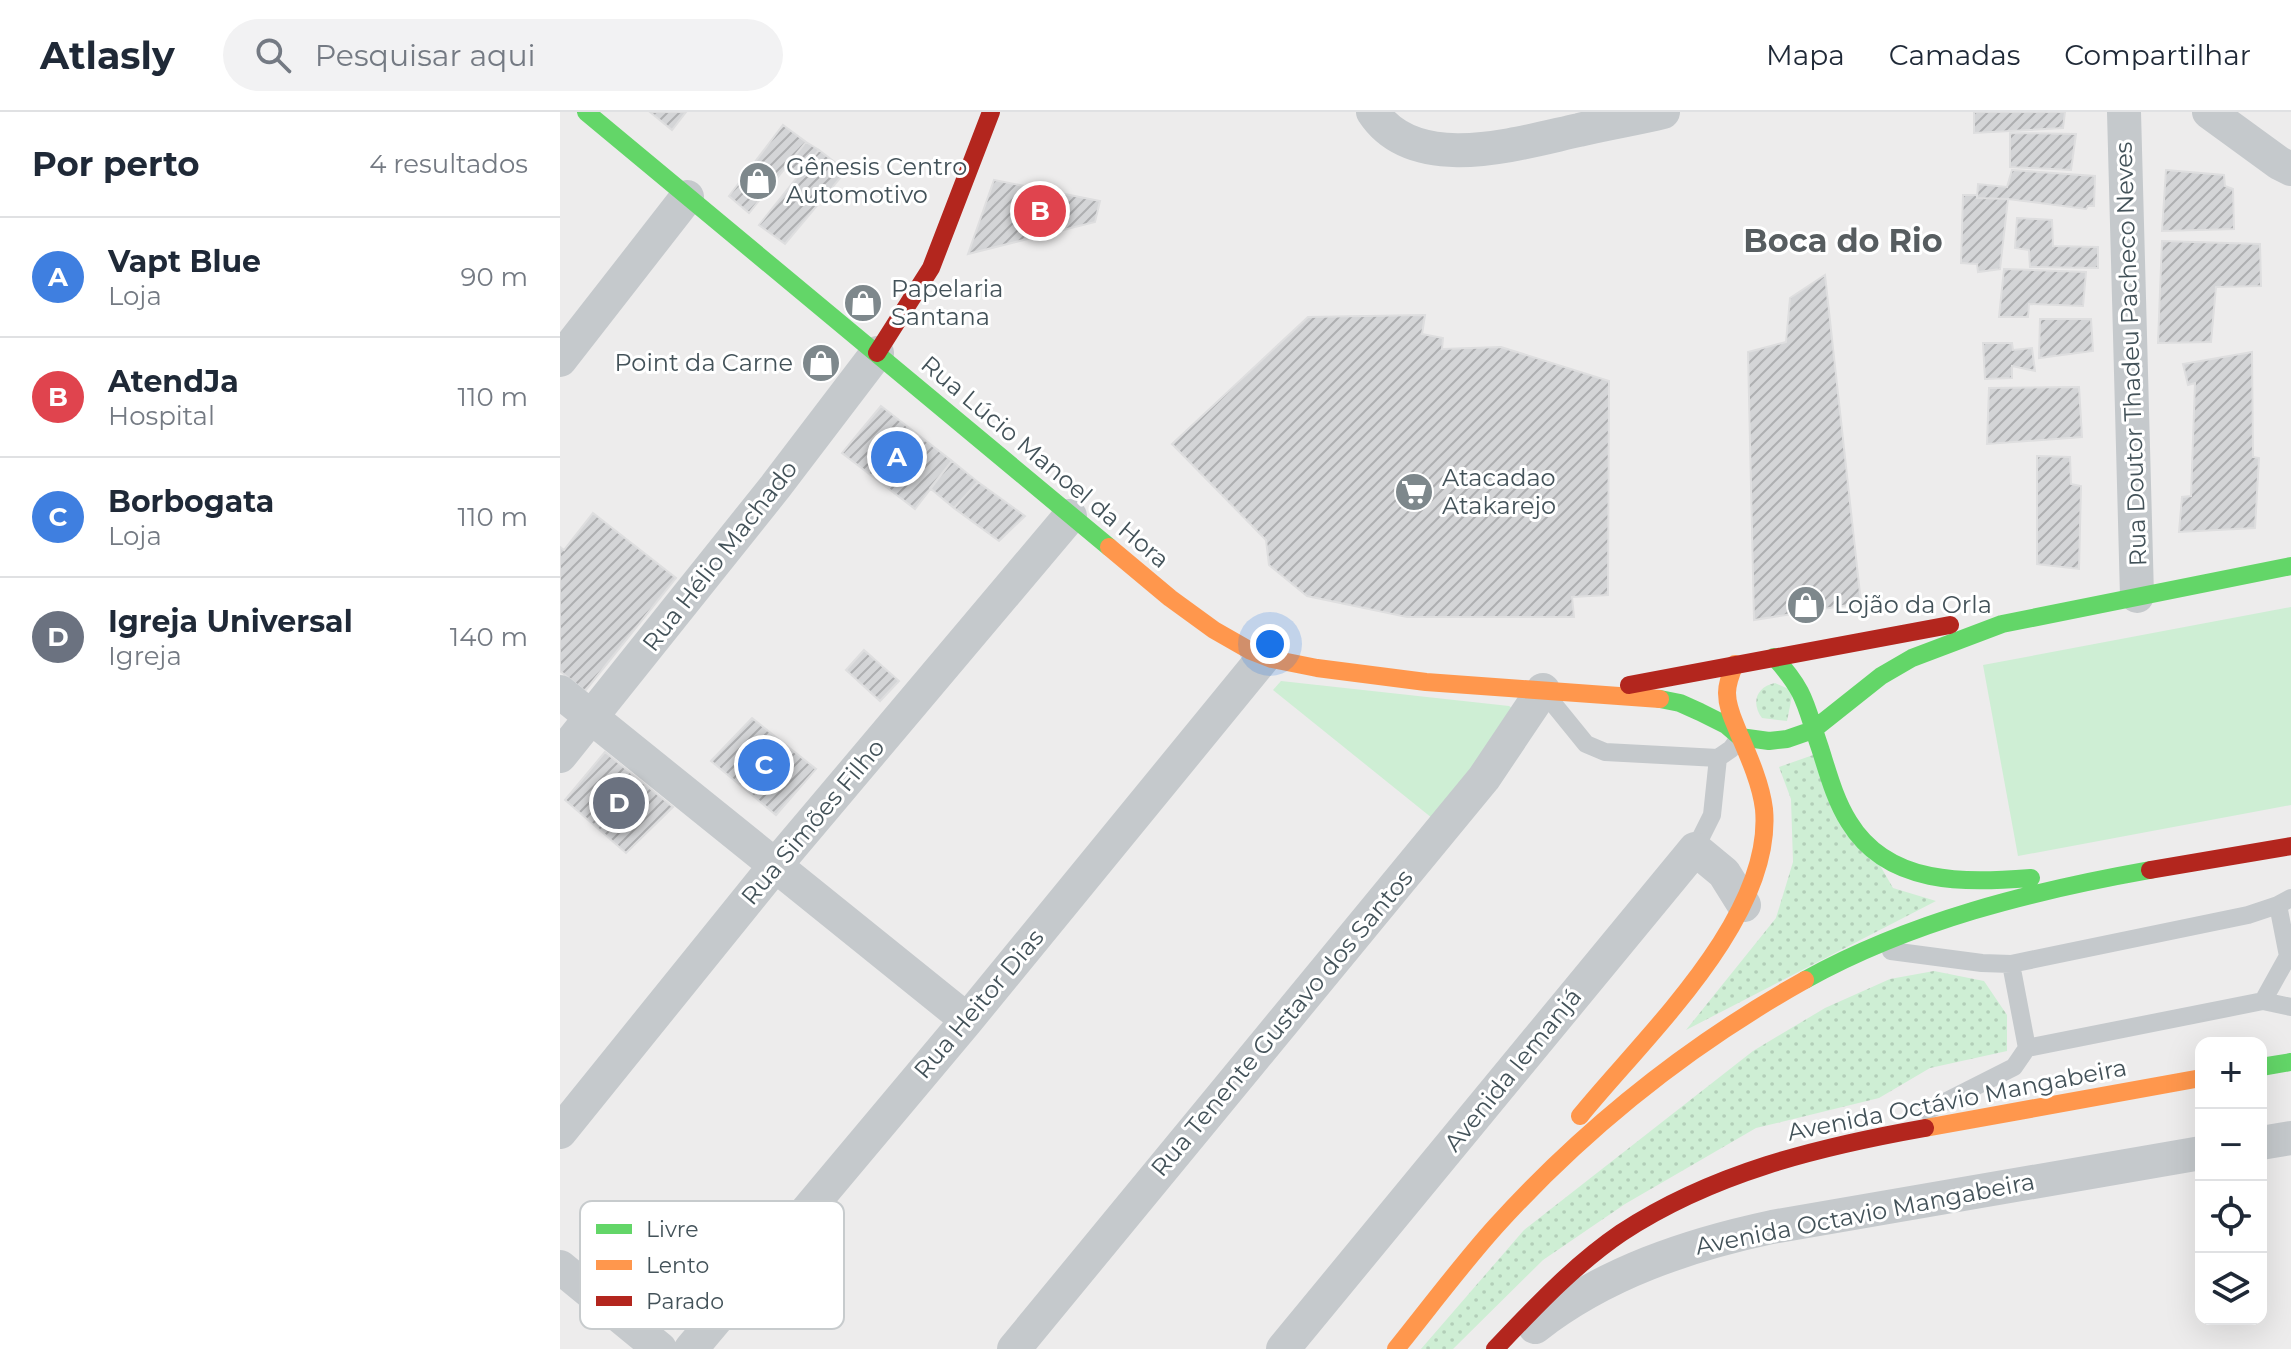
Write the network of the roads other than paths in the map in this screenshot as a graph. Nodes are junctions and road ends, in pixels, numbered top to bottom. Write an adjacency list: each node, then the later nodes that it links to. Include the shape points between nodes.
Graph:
1 (586, 112): 8 (main road, Rua Lúcio Manoel da Hora)
2 (991, 112): 9 (main road, via 931,268)
3 (1373, 112): 6 (street, via 1404,141 1446,150 1501,148)
4 (2124, 112): 13 (street, Rua Doutor Thadeu Pacheco Neves)
5 (2209, 112): 7 (street)
6 (1653, 113)
7 (2291, 169)
8 (687, 197): 9 (main road, Rua Lúcio Manoel da Hora); 10 (street)
9 (877, 353): 11 (main road, Rua Lúcio Manoel da Hora); 21 (street, Rua Hélio Machado)
10 (560, 360)
11 (1070, 516): 15 (main road, Rua Lúcio Manoel da Hora, via 1202,623); 28 (street, Rua Simões Filho)
12 (2291, 566): 13 (main road)
13 (2137, 596): 14 (main road)
14 (2002, 624): 16 (main road, via 1941,625); 22 (main road, via 1912,658)
15 (1264, 657): 18 (main road, Rua Lúcio Manoel da Hora, via 1399,681); 37 (street, Rua Heitor Dias)
16 (1774, 657): 17 (main road); 22 (main road, via 1800,686)
17 (1735, 664): 20 (main road); 23 (main road, via 1727,694)
18 (1543, 690): 20 (main road, Rua Lúcio Manoel da Hora); 25 (lane, via 1586,744 1605,752); 55 (street, Rua Tenente Gustavo dos Santos, via 1484,778)
19 (560, 692): 21 (street)
20 (1587, 693): 23 (main road, via 1680,703)
21 (592, 718): 24 (street, Rua Hélio Machado); 28 (street)
22 (1813, 730): 23 (main road, via 1769,741); 29 (main road, via 1850,824 1868,848 1896,866 1954,881)
23 (1740, 737): 25 (lane); 31 (main road, via 1764,812 1763,845)
24 (560, 756)
25 (1718, 758): 27 (lane, via 1712,815)
26 (2291, 846): 29 (main road)
27 (1695, 849): 31 (street, via 1724,873); 56 (street, Avenida Iemanjá)
28 (774, 867): 37 (street); 42 (street, Rua Simões Filho)
29 (2157, 868): 32 (main road, via 1977,911)
30 (2285, 901): 33 (lane); 34 (lane, via 2248,915)
31 (1744, 905): 48 (main road, via 1720,949 1598,1091)
32 (1870, 948): 34 (lane); 48 (main road, via 1786,991 1634,1095)
33 (2289, 957): 35 (lane)
34 (2011, 964): 38 (lane)
35 (2263, 1001): 36 (lane); 38 (lane)
36 (2291, 1007)
37 (967, 1020): 47 (street, Rua Heitor Dias)
38 (2027, 1048): 43 (lane, via 2014,1067 1997,1077)
39 (2291, 1062): 40 (main road)
40 (2267, 1066)
41 (2195, 1079): 43 (main road, Avenida Octávio Mangabeira)
42 (560, 1132)
43 (1874, 1137): 58 (main road, Avenida Octávio Mangabeira, via 1798,1153 1680,1198 1576,1268)
44 (2291, 1138): 45 (street)
45 (2267, 1142)
46 (2195, 1154): 59 (street, Avenida Octavio Mangabeira, via 1713,1240 1662,1256 1556,1310)
47 (815, 1201)
48 (1499, 1223): 57 (main road)
49 (560, 1267): 50 (street)
50 (580, 1283)
51 (636, 1329): 53 (street)
52 (708, 1329): 54 (street, Rua Heitor Dias)
53 (660, 1349)
54 (691, 1349)
55 (1014, 1349)
56 (1283, 1349)
57 (1396, 1349)
58 (1495, 1349)
59 (1506, 1349)

